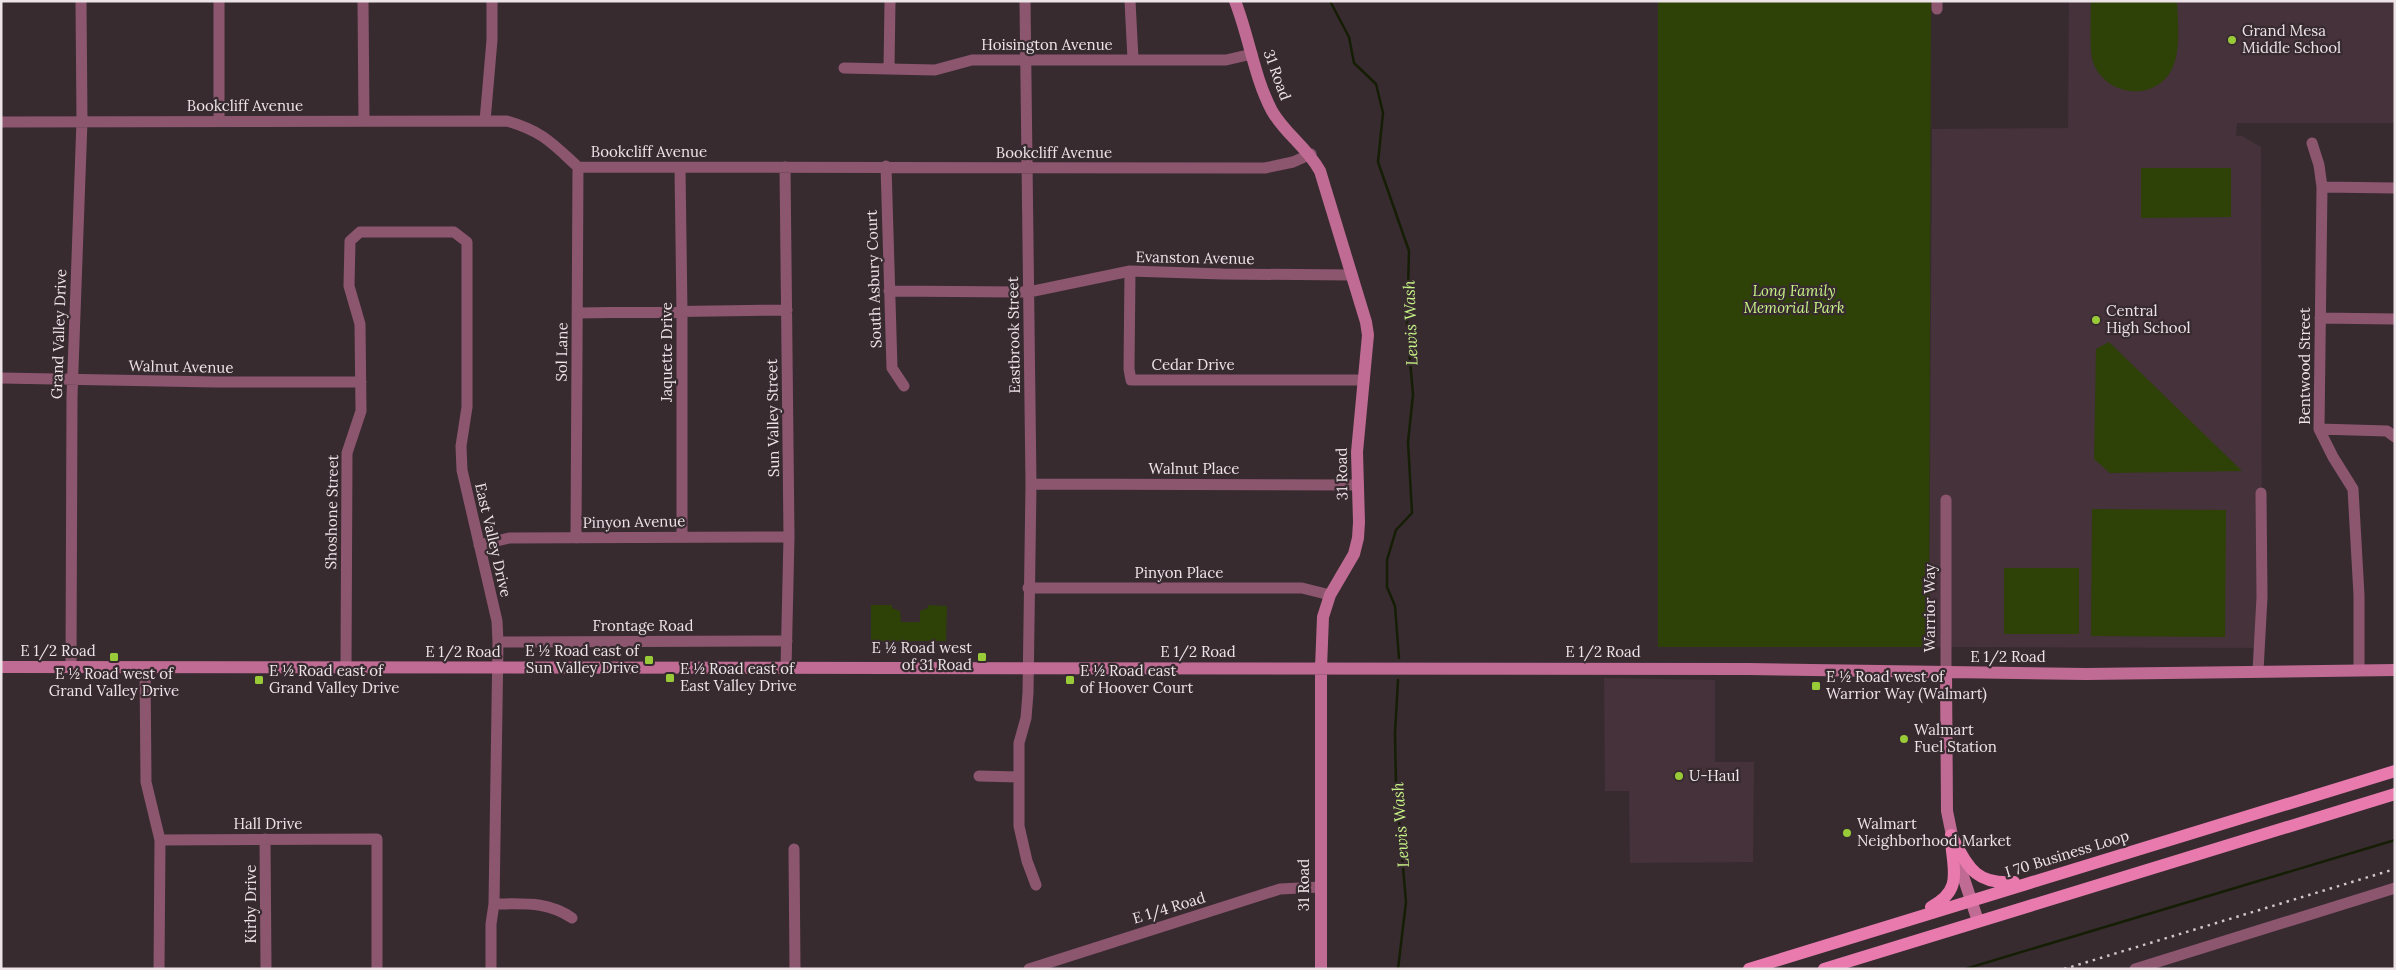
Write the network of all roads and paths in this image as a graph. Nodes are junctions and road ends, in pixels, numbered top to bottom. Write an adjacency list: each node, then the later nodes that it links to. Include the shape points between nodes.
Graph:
1 (81, 1): 17 (street, Grand Valley Drive)
2 (219, 1): 14 (street)
3 (363, 1): 15 (street)
4 (492, 1): 18 (street)
5 (890, 1): 13 (street)
6 (1025, 1): 11 (street, Eastbrook Street)
7 (1130, 1): 10 (street)
8 (1235, 1): 9 (main road, 31 Road)
9 (1252, 54): 10 (street, Hoisington Avenue, via 1226,60); 20 (main road, 31 Road, via 1272,109 1292,138)
10 (1133, 59): 11 (street, Hoisington Avenue)
11 (1026, 60): 13 (street, Hoisington Avenue, via 972,60 935,70); 25 (street, Eastbrook Street)
12 (844, 68): 13 (street, Hoisington Avenue)
13 (889, 70)
14 (219, 120): 15 (street, Bookcliff Avenue); 17 (street, Bookcliff Avenue)
15 (364, 121): 18 (street, Bookcliff Avenue)
16 (1, 122): 17 (street, Bookcliff Avenue)
17 (82, 122): 39 (street, Grand Valley Drive)
18 (485, 122): 22 (street, Bookcliff Avenue, via 507,121 530,127)
19 (2312, 143): 26 (street, Bentwood Street)
20 (1311, 154): 25 (street, Bookcliff Avenue, via 1265,168); 30 (main road, 31 Road, via 1325,187)
21 (886, 166): 23 (street, Bookcliff Avenue); 25 (street, Bookcliff Avenue); 31 (street, South Asbury Court)
22 (578, 167): 24 (street, Bookcliff Avenue); 35 (street, Sol Lane)
23 (785, 167): 24 (street, Bookcliff Avenue); 33 (street, Sun Valley Street)
24 (680, 168): 34 (street, Jaquette Drive)
25 (1027, 169): 32 (street, Eastbrook Street)
26 (2322, 187): 27 (street); 36 (street, Bentwood Street)
27 (2395, 188)
28 (350, 241): 41 (street, Shoshone Street, via 349,286 360,324); 52 (street, East Valley Drive, via 360,232 429,230 454,232 467,242 467,407 462,470)
29 (1130, 271): 30 (street, Evanston Avenue); 32 (street, Evanston Avenue); 40 (street, Cedar Drive, via 1131,380)
30 (1352, 275): 40 (main road, 31 Road, via 1368,335)
31 (889, 291): 32 (street, Evanston Avenue); 42 (street, South Asbury Court, via 892,368)
32 (1029, 292): 45 (street, Eastbrook Street)
33 (787, 310): 34 (street); 50 (street, Sun Valley Street)
34 (682, 312): 35 (street); 49 (street, Jaquette Drive)
35 (578, 313): 51 (street, Sol Lane)
36 (2320, 318): 37 (street); 43 (street, Bentwood Street)
37 (2395, 319)
38 (1, 378): 39 (street, Walnut Avenue)
39 (72, 380): 41 (street, Walnut Avenue); 58 (street, Grand Valley Drive)
40 (1364, 380): 46 (main road, 31 Road, via 1357,452)
41 (360, 382): 60 (street, Shoshone Street, via 361,411 347,452)
42 (904, 386)
43 (2319, 429): 44 (street, via 2387,431); 65 (street, Bentwood Street, via 2353,488)
44 (2395, 437)
45 (1031, 484): 46 (street, Walnut Place); 53 (street, Eastbrook Street)
46 (1358, 485): 54 (main road, 31 Road, via 1358,538 1354,554)
47 (2262, 493): 67 (street)
48 (1946, 500): 68 (street, Warrior Way)
49 (682, 537): 50 (street, Pinyon Avenue); 51 (street, Pinyon Avenue)
50 (789, 537): 55 (street, Sun Valley Street)
51 (576, 538): 52 (street, Pinyon Avenue, via 509,538)
52 (479, 545): 56 (street, East Valley Drive, via 497,621)
53 (1028, 588): 54 (street, Pinyon Place, via 1302,588); 63 (street, Eastbrook Street)
54 (1330, 595): 64 (main road, 31 Road, via 1323,617)
55 (787, 641): 56 (street, Frontage Road); 62 (street, Sun Valley Street)
56 (498, 642): 61 (street, East Valley Drive)
57 (1, 667): 58 (main road, E 1/2 Road)
58 (71, 667): 59 (main road, E 1/2 Road)
59 (145, 667): 60 (main road, E 1/2 Road); 75 (street, via 146,782)
60 (346, 668): 61 (main road, E 1/2 Road)
61 (498, 668): 62 (main road, E 1/2 Road); 82 (street, East Valley Drive)
62 (786, 668): 63 (main road, E 1/2 Road)
63 (1028, 668): 64 (main road, E 1/2 Road); 71 (street, Eastbrook Street)
64 (1321, 668): 68 (main road, E 1/2 Road); 79 (main road, 31 Road)
65 (2359, 670): 66 (main road, E 1/2 Road); 67 (main road, E 1/2 Road)
66 (2395, 670)
67 (2258, 671): 68 (main road, E 1/2 Road)
68 (1946, 673): 73 (main road, Warrior Way, via 1945,788)
69 (2395, 771): 77 (main road, I 70 Business Loop)
70 (979, 776): 71 (street)
71 (1019, 777): 78 (street, Eastbrook Street, via 1019,826)
72 (2395, 794): 84 (main road)
73 (1951, 835): 77 (main road, via 1968,866 1985,880 2016,882); 81 (main road, Warrior Way); 85 (main road, via 1953,881 1948,896 1929,908)
74 (266, 839): 75 (street, Hall Drive); 88 (street, Kirby Drive); 89 (street, Hall Drive, via 377,839)
75 (160, 840): 87 (street)
76 (794, 849): 91 (street)
77 (2067, 870): 81 (main road, I 70 Business Loop)
78 (1036, 885)
79 (1321, 887): 86 (street, E 1/4 Road, via 1280,889); 93 (main road, 31 Road)
80 (2395, 888): 96 (street)
81 (1971, 900): 84 (main road, Warrior Way); 85 (main road, I 70 Business Loop)
82 (494, 904): 83 (street, via 537,904 559,909); 90 (street, East Valley Drive)
83 (572, 918)
84 (1978, 921): 95 (main road)
85 (1879, 928): 94 (main road, I 70 Business Loop)
86 (1062, 964): 92 (street, E 1/4 Road)
87 (159, 969)
88 (266, 969)
89 (377, 969)
90 (491, 969)
91 (794, 969)
92 (1028, 969)
93 (1320, 969)
94 (1749, 969)
95 (1824, 969)
96 (2135, 969)

